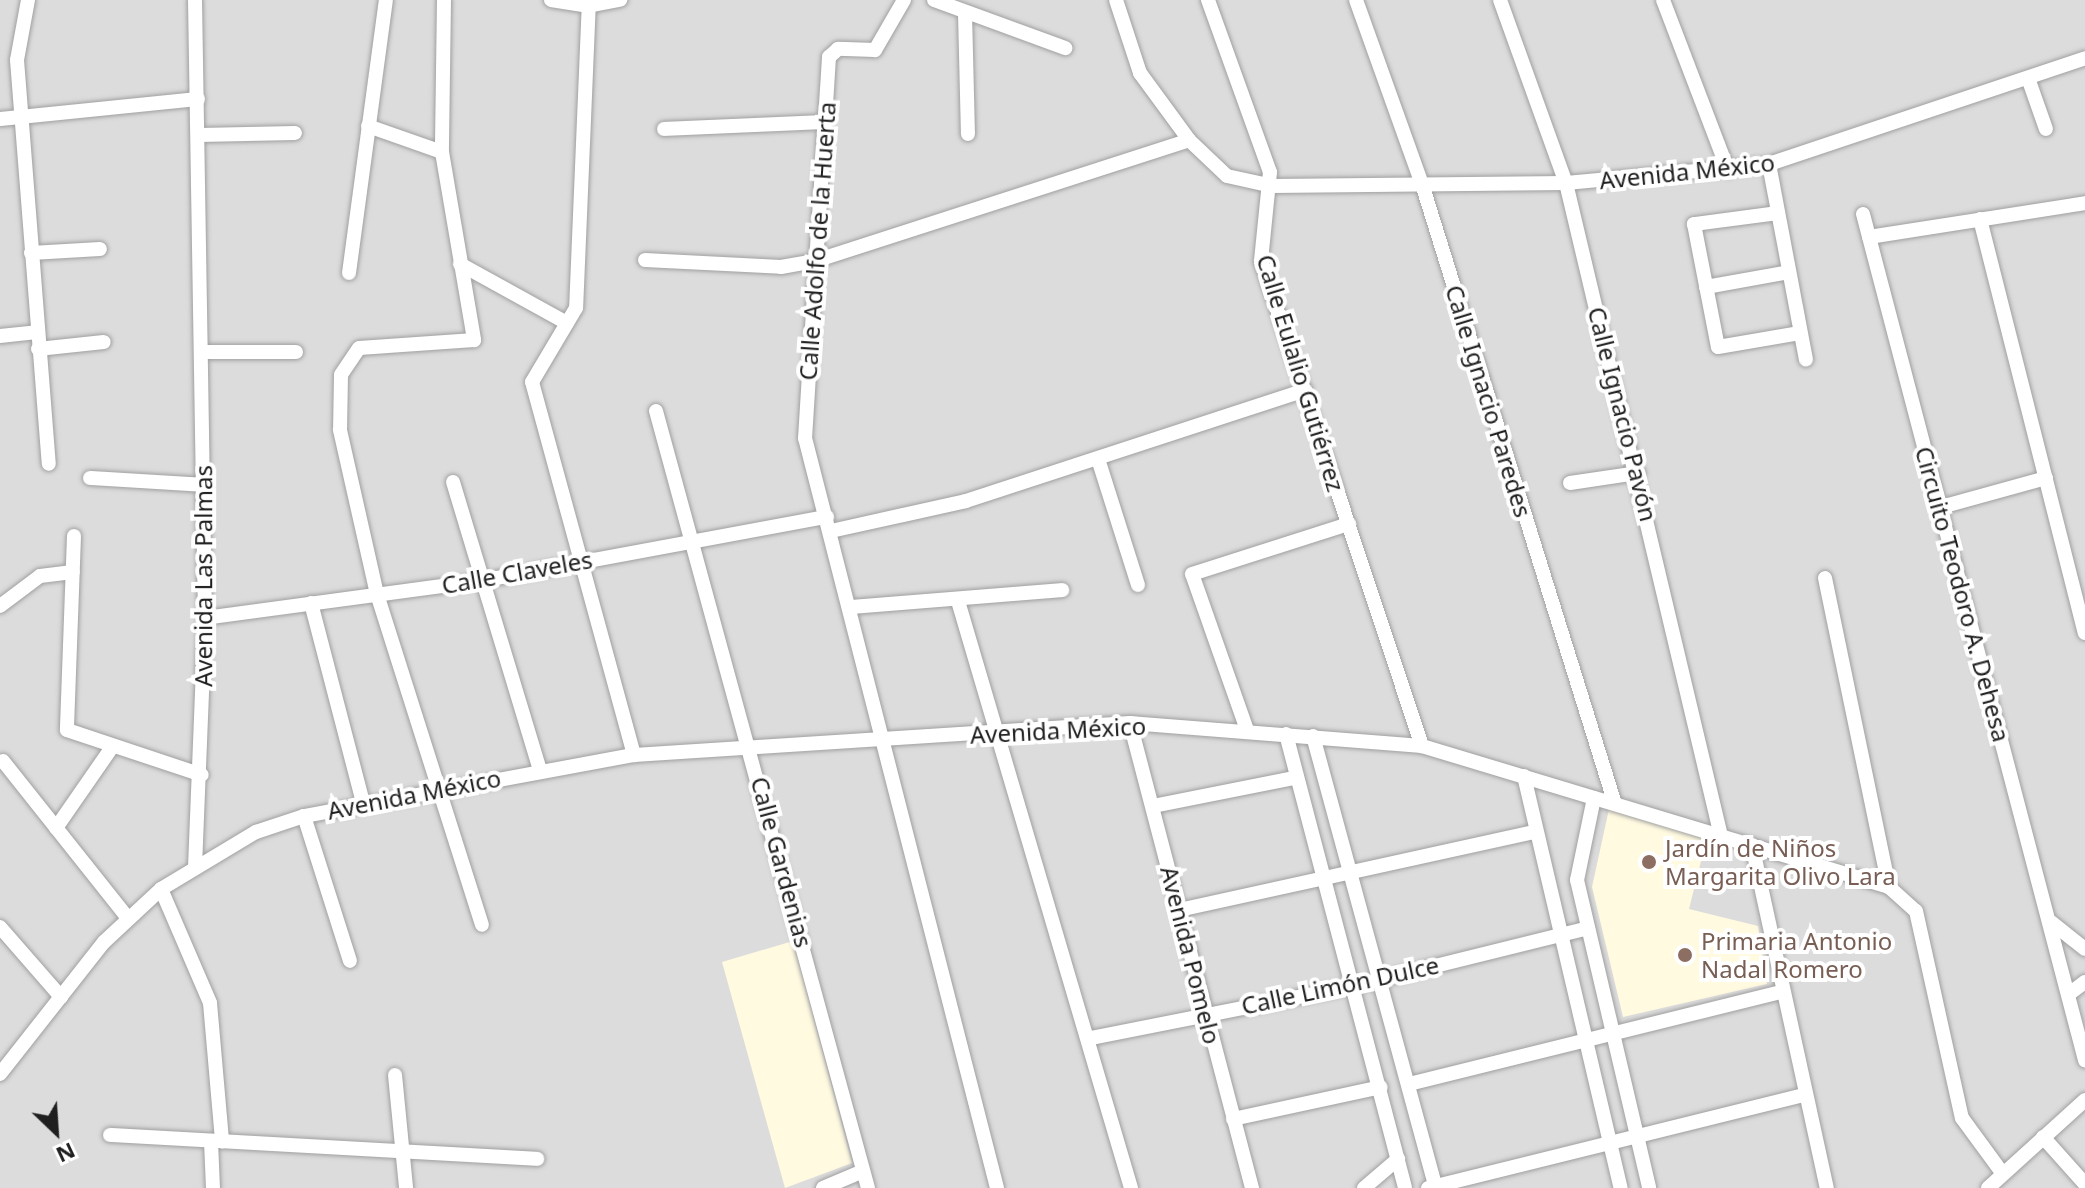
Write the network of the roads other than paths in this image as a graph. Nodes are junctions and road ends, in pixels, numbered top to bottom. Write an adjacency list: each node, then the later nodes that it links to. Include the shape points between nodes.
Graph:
1 (28, 0): 20 (street, via 17,60)
2 (195, 0): 19 (street, Avenida Las Palmas)
3 (386, 0): 23 (street)
4 (444, 0): 30 (street)
5 (551, 0): 14 (street)
6 (620, 0): 14 (street)
7 (904, 0): 22 (street, Calle Adolfo de la Huerta, via 875,50 832,52)
8 (934, 0): 15 (street)
9 (1116, 0): 29 (street, Avenida México, via 1140,73)
10 (1208, 0): 35 (street, Calle Eulalio Gutiérrez)
11 (1356, 0): 34 (street, Calle Ignacio Paredes)
12 (1500, 0): 33 (street, Calle Ignacio Pavón)
13 (1663, 0): 32 (street)
14 (589, 3): 49 (street, via 576,308)
15 (965, 13): 16 (street); 27 (street)
16 (1065, 48)
17 (2085, 58): 18 (street, Avenida México)
18 (2028, 78): 25 (street); 31 (street, Avenida México)
19 (198, 99): 20 (street); 28 (street, Avenida Las Palmas)
20 (23, 116): 21 (street); 42 (street)
21 (0, 119)
22 (823, 122): 24 (street); 44 (street, Calle Adolfo de la Huerta)
23 (368, 126): 30 (street); 47 (street)
24 (664, 129)
25 (2046, 129)
26 (295, 133): 28 (street)
27 (968, 134)
28 (199, 135): 55 (street, Avenida Las Palmas)
29 (1189, 140): 35 (street, Avenida México, via 1227,176); 44 (street)
30 (442, 152): 45 (street)
31 (1769, 164): 32 (street, Avenida México); 37 (street)
32 (1728, 170): 33 (street, Avenida México)
33 (1566, 183): 34 (street, Avenida México); 62 (street, Calle Ignacio Pavón)
34 (1422, 184): 35 (street, Avenida México); 104 (street, Calle Ignacio Paredes)
35 (1272, 186): 58 (street, Calle Eulalio Gutiérrez, via 1261,261)
36 (2085, 203): 39 (street)
37 (1778, 213): 46 (street); 48 (street, via 1694,224)
38 (1863, 214): 40 (street, Circuito Teodoro A. Dehesa)
39 (1980, 219): 40 (street); 64 (street)
40 (1869, 237): 68 (street, Circuito Teodoro A. Dehesa)
41 (100, 249): 42 (street)
42 (31, 253): 50 (street)
43 (645, 260): 44 (street, via 781,267)
44 (815, 261): 69 (street, Calle Adolfo de la Huerta, via 805,438)
45 (460, 264): 49 (street); 79 (street, via 474,340 371,344 349,355 341,375 343,459)
46 (1789, 272): 48 (street); 51 (street)
47 (349, 273)
48 (1706, 287): 51 (street, via 1718,347)
49 (567, 323): 73 (street, via 532,382)
50 (37, 332): 52 (street); 54 (street)
51 (1800, 333): 57 (street)
52 (0, 336)
53 (104, 342): 54 (street)
54 (38, 349): 61 (street)
55 (203, 352): 56 (street); 67 (street, Avenida Las Palmas)
56 (296, 352)
57 (1806, 360)
58 (1305, 390): 60 (street, Calle Claveles); 70 (street, Calle Eulalio Gutiérrez)
59 (656, 411): 72 (street, Calle Gardenias)
60 (1099, 462): 69 (street, Calle Claveles); 77 (street)
61 (49, 464)
62 (1638, 473): 66 (street); 109 (street, Calle Ignacio Pavón)
63 (90, 478): 67 (street)
64 (2046, 478): 68 (street); 85 (street)
65 (453, 482): 76 (street)
66 (1570, 483)
67 (203, 485): 84 (street, Avenida Las Palmas)
68 (1941, 507): 118 (street, Circuito Teodoro A. Dehesa)
69 (829, 524): 72 (street, Calle Claveles); 83 (street, Calle Adolfo de la Huerta)
70 (1349, 524): 87 (street, via 1192,574); 93 (street, Calle Eulalio Gutiérrez)
71 (74, 536): 74 (street)
72 (692, 538): 73 (street, Calle Claveles); 92 (street, Calle Gardenias)
73 (580, 561): 76 (street, Calle Claveles); 95 (street)
74 (73, 572): 82 (street, via 32,580); 94 (street, via 67,730)
75 (1825, 578): 114 (street)
76 (480, 581): 79 (street, Calle Claveles); 97 (street)
77 (1138, 585)
78 (1062, 590): 80 (street)
79 (377, 594): 81 (street, Calle Claveles); 101 (street)
80 (958, 601): 83 (street); 88 (street)
81 (311, 603): 84 (street, Calle Claveles); 103 (street)
82 (0, 606)
83 (852, 607): 91 (street, Calle Adolfo de la Huerta)
84 (205, 618): 98 (street, Avenida Las Palmas)
85 (2085, 633)
86 (1130, 723): 87 (street, Avenida México); 88 (street, Avenida México); 105 (street, Avenida Pomelo)
87 (1247, 730): 89 (street, Avenida México)
88 (997, 734): 91 (street, Avenida México); 133 (street)
89 (1286, 734): 90 (street, Avenida México); 100 (street)
90 (1313, 736): 93 (street, Avenida México); 112 (street)
91 (882, 738): 92 (street, Avenida México); 159 (street, Calle Adolfo de la Huerta)
92 (751, 745): 95 (street, Avenida México); 151 (street, Calle Gardenias)
93 (1422, 746): 99 (street, Avenida México)
94 (112, 747): 98 (street); 107 (street)
95 (634, 755): 97 (street, Avenida México)
96 (3, 761): 107 (street)
97 (540, 770): 101 (street, Avenida México)
98 (202, 775): 111 (street, Avenida Las Palmas)
99 (1524, 776): 102 (street, Avenida México); 108 (street)
100 (1295, 778): 105 (street); 113 (street)
101 (436, 790): 103 (street, Avenida México); 119 (street)
102 (1594, 798): 104 (street, Avenida México); 121 (street, via 1577,880)
103 (363, 803): 106 (street, Avenida México)
104 (1615, 804): 109 (street, Avenida México)
105 (1153, 806): 116 (street, Avenida Pomelo)
106 (304, 816): 111 (street, Avenida México); 124 (street)
107 (56, 828): 117 (street)
108 (1535, 832): 112 (street); 122 (street)
109 (1721, 836): 110 (street, Avenida México)
110 (1752, 845): 114 (street, Avenida México); 128 (street)
111 (195, 864): 115 (street)
112 (1350, 876): 113 (street); 125 (street)
113 (1323, 882): 116 (street); 127 (street)
114 (1889, 887): 152 (street, Avenida México, via 1911,901 1962,1118)
115 (161, 889): 117 (street); 146 (street, via 210,1003)
116 (1179, 910): 131 (street, Avenida Pomelo)
117 (128, 918): 130 (street)
118 (2051, 922): 123 (street); 129 (street, Circuito Teodoro A. Dehesa)
119 (482, 925)
120 (0, 927): 130 (street)
121 (1588, 928): 122 (street, Calle Limón Dulce); 132 (street)
122 (1559, 935): 125 (street, Calle Limón Dulce); 134 (street)
123 (2085, 949)
124 (350, 961)
125 (1380, 980): 127 (street, Calle Limón Dulce); 138 (street)
126 (2085, 982): 129 (street)
127 (1354, 986): 131 (street, Calle Limón Dulce); 139 (street)
128 (1780, 992): 132 (street); 140 (street)
129 (2069, 994): 135 (street, Circuito Teodoro A. Dehesa)
130 (61, 997): 136 (street)
131 (1204, 1012): 133 (street, Calle Limón Dulce); 142 (street, Avenida Pomelo)
132 (1614, 1029): 134 (street); 145 (street)
133 (1091, 1038): 160 (street)
134 (1585, 1038): 138 (street); 147 (street)
135 (2085, 1060)
136 (0, 1074)
137 (395, 1075): 148 (street)
138 (1409, 1084): 154 (street)
139 (1381, 1087): 142 (street); 150 (street)
140 (1804, 1095): 145 (street); 166 (street)
141 (2085, 1100): 144 (street)
142 (1233, 1119): 161 (street, Avenida Pomelo)
143 (110, 1135): 146 (street)
144 (2043, 1137): 152 (street); 153 (street)
145 (1638, 1138): 147 (street); 165 (street)
146 (216, 1141): 148 (street); 155 (street)
147 (1610, 1145): 154 (street); 164 (street)
148 (403, 1151): 149 (street); 156 (street)
149 (537, 1159)
150 (1398, 1159): 162 (street); 163 (street)
151 (863, 1171): 157 (street); 158 (street, Calle Gardenias)
152 (2003, 1174): 167 (street)
153 (2085, 1184)
154 (1431, 1187)
155 (213, 1188)
156 (406, 1188)
157 (823, 1188)
158 (868, 1188)
159 (997, 1188)
160 (1131, 1188)
161 (1252, 1188)
162 (1364, 1188)
163 (1405, 1188)
164 (1621, 1188)
165 (1649, 1188)
166 (1827, 1188)
167 (1988, 1188)

